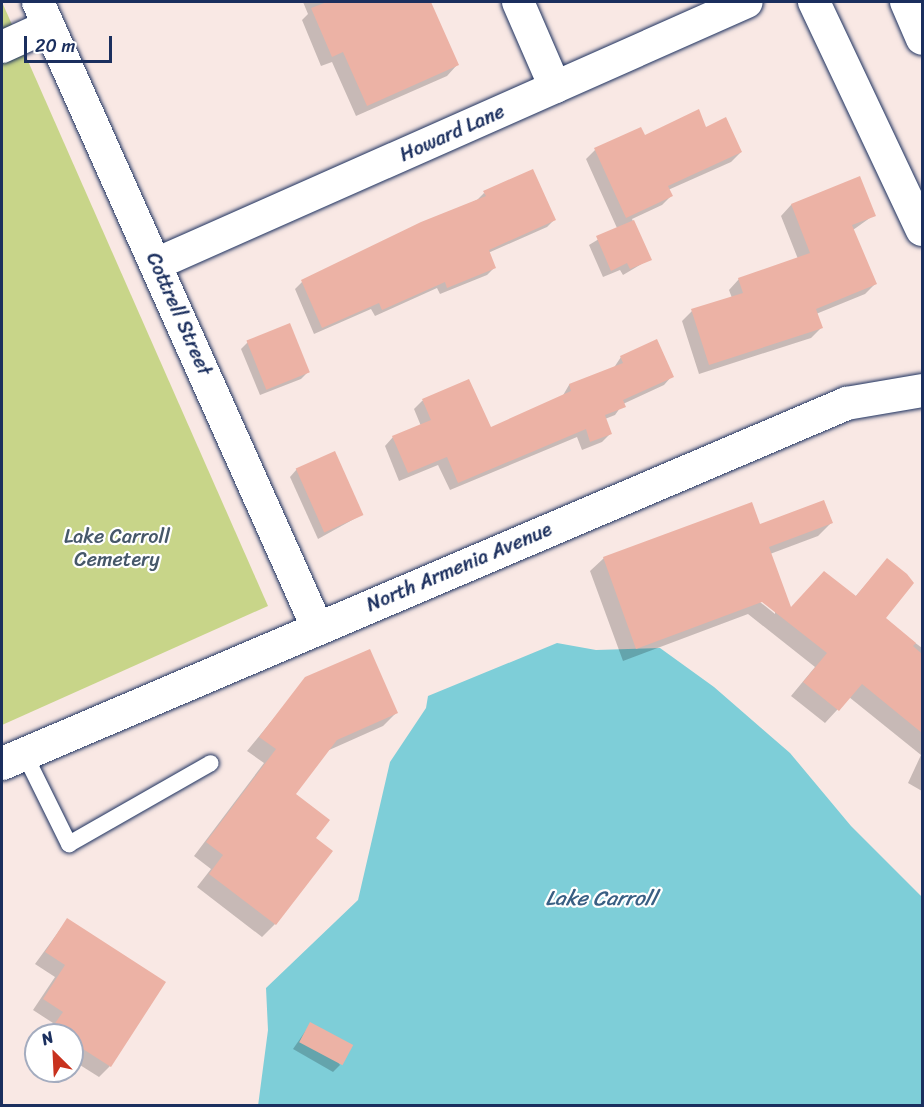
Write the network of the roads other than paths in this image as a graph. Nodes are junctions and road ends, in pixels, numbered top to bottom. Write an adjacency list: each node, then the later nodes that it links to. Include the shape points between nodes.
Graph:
1 (518, 2): 8 (street)
2 (747, 2): 8 (street, Howard Lane)
3 (814, 2): 9 (street)
4 (906, 2): 6 (street)
5 (43, 14): 7 (street); 10 (street, Cottrell Street)
6 (922, 39)
7 (2, 47)
8 (555, 87): 10 (street, Howard Lane)
9 (922, 230)
10 (156, 264): 12 (street, Cottrell Street)
11 (922, 390): 12 (main road, North Armenia Avenue, via 846,403)
12 (317, 627): 13 (main road, North Armenia Avenue)
13 (13, 758): 14 (lane, via 69,844)
14 (211, 763)

